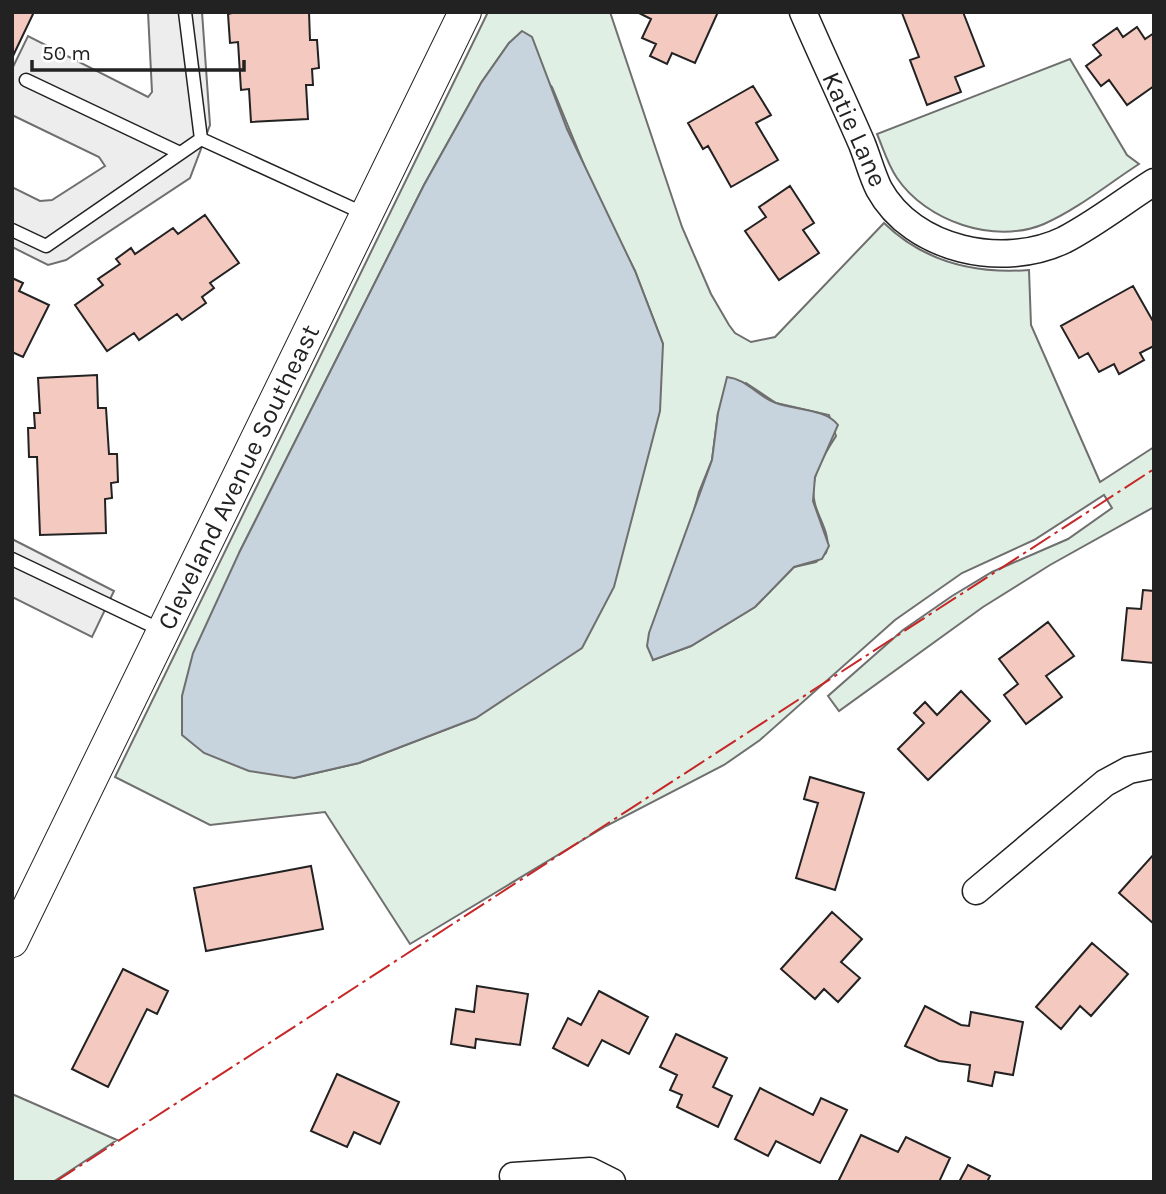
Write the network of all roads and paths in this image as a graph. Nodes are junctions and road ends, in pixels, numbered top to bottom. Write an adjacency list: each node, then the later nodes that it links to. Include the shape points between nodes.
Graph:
1 (185, 12): 5 (lane)
2 (465, 12): 8 (street, Cleveland Avenue Southeast)
3 (803, 12): 7 (street, Katie Lane, via 880,190 915,227 939,239 984,253 1007,255 1036,249 1064,240)
4 (26, 80): 6 (lane)
5 (201, 139): 6 (lane); 8 (lane)
6 (180, 153): 9 (lane, via 46,246)
7 (1154, 182)
8 (366, 215): 11 (street, Cleveland Avenue Southeast)
9 (12, 230)
10 (12, 559): 11 (lane)
11 (163, 631): 14 (street, Cleveland Avenue Southeast)
12 (1154, 765): 13 (street, via 1129,770 1105,783)
13 (976, 891)
14 (12, 941)
15 (513, 1176): 16 (street, via 590,1171)
16 (612, 1182)

